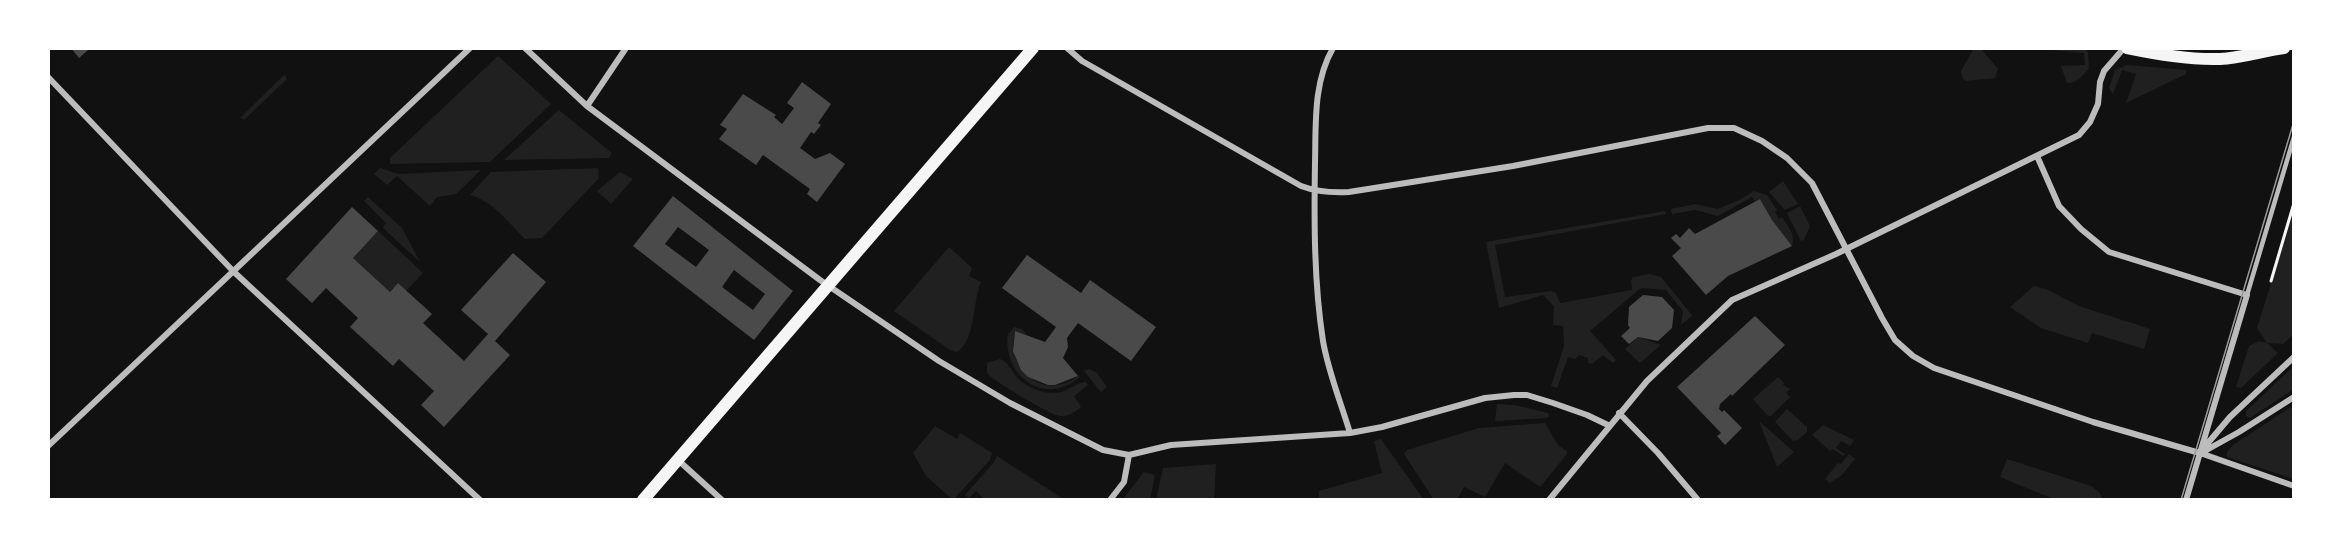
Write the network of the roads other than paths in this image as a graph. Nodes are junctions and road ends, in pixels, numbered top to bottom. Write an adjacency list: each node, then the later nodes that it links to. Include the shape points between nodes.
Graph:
1 (470, 48): 15 (street)
2 (525, 48): 10 (street)
3 (626, 48): 10 (street)
4 (1033, 48): 16 (main road)
5 (1067, 48): 13 (street, via 1082,61)
6 (1333, 48): 13 (street, via 1319,87)
7 (2126, 48): 8 (main road, via 2202,59); 12 (street, via 2104,71 2090,122 2079,135)
8 (2284, 48)
9 (48, 77): 15 (street)
10 (587, 106): 16 (street)
11 (2294, 137): 17 (lane)
12 (2037, 156): 14 (street); 17 (street, via 2059,206 2109,252)
13 (1315, 191): 14 (street, via 1349,192 1513,166 1708,128 1734,128 1783,154 1812,183); 22 (street, via 1317,286 1323,342)
14 (1846, 249): 20 (street, via 1732,300); 24 (street, via 1895,340 1913,356 1934,368 2005,393)
15 (234, 272): 23 (street); 28 (street)
16 (829, 285): 25 (street, via 939,361 1010,403 1103,450); 26 (main road)
17 (2247, 295): 24 (street)
18 (2294, 357): 24 (street, via 2230,417)
19 (2294, 397): 24 (street)
20 (1619, 413): 21 (street); 33 (street)
21 (1610, 426): 22 (street, via 1553,403 1515,395 1485,398); 32 (street)
22 (1350, 433): 25 (street, via 1170,445)
23 (48, 446)
24 (2200, 453): 27 (street); 34 (street)
25 (1129, 455): 31 (street, via 1125,482)
26 (678, 459): 29 (main road); 30 (street)
27 (2294, 486)
28 (480, 500)
29 (643, 500)
30 (722, 500)
31 (1110, 500)
32 (1549, 500)
33 (1698, 500)
34 (2186, 500)

